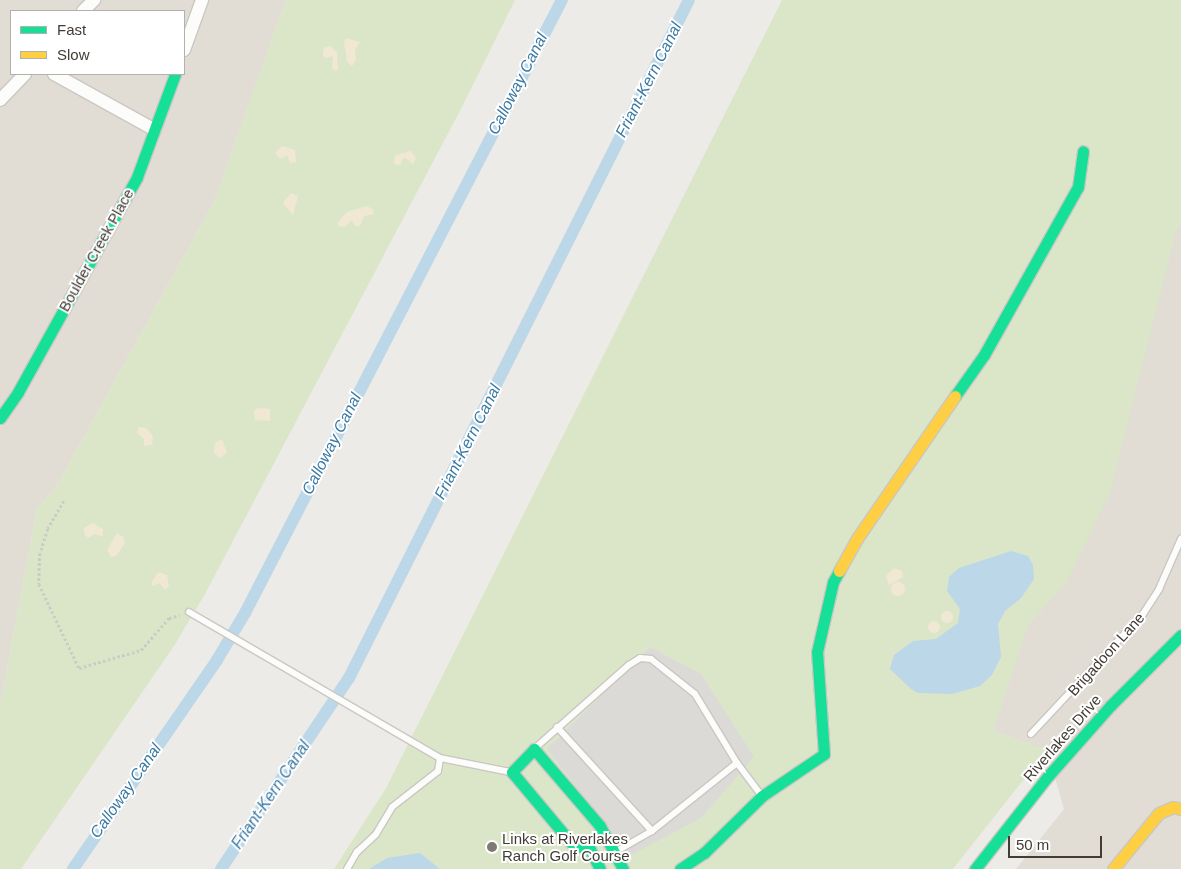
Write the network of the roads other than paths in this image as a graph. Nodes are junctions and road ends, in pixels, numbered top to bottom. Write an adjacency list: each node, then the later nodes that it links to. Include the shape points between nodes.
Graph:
1 (94, 0): 3 (street)
2 (202, 0): 4 (street)
3 (84, 10)
4 (185, 47)
5 (24, 75): 8 (street)
6 (56, 75): 9 (street)
7 (176, 75): 9 (street, Boulder Creek Place)
8 (0, 100)
9 (155, 130): 11 (street, Boulder Creek Place, via 137,177 18,392)
10 (1083, 151): 21 (street, via 1078,187 984,355 858,537 833,582 817,652 824,754)
11 (0, 418)
12 (1181, 538): 16 (lane, Brigadoon Lane, via 1159,589 1143,614)
13 (189, 612): 18 (lane)
14 (1181, 634): 31 (street, Riverlakes Drive, via 1111,704 1048,776)
15 (557, 727): 17 (lane); 19 (lane, via 629,664 640,658 651,659 695,694); 23 (lane)
16 (1031, 734)
17 (534, 749): 20 (street); 24 (street)
18 (440, 758): 20 (lane); 27 (lane, via 438,771 392,808 376,834 357,852)
19 (737, 763): 21 (lane); 23 (lane)
20 (512, 772): 25 (street, via 573,845)
21 (762, 796): 30 (street, via 704,853)
22 (1177, 808): 32 (street, via 1159,813)
23 (652, 831): 26 (lane)
24 (606, 837): 25 (street); 26 (street)
25 (590, 849): 28 (street)
26 (614, 853): 29 (street)
27 (347, 869)
28 (600, 869)
29 (623, 869)
30 (680, 869)
31 (975, 869)
32 (1113, 869)

